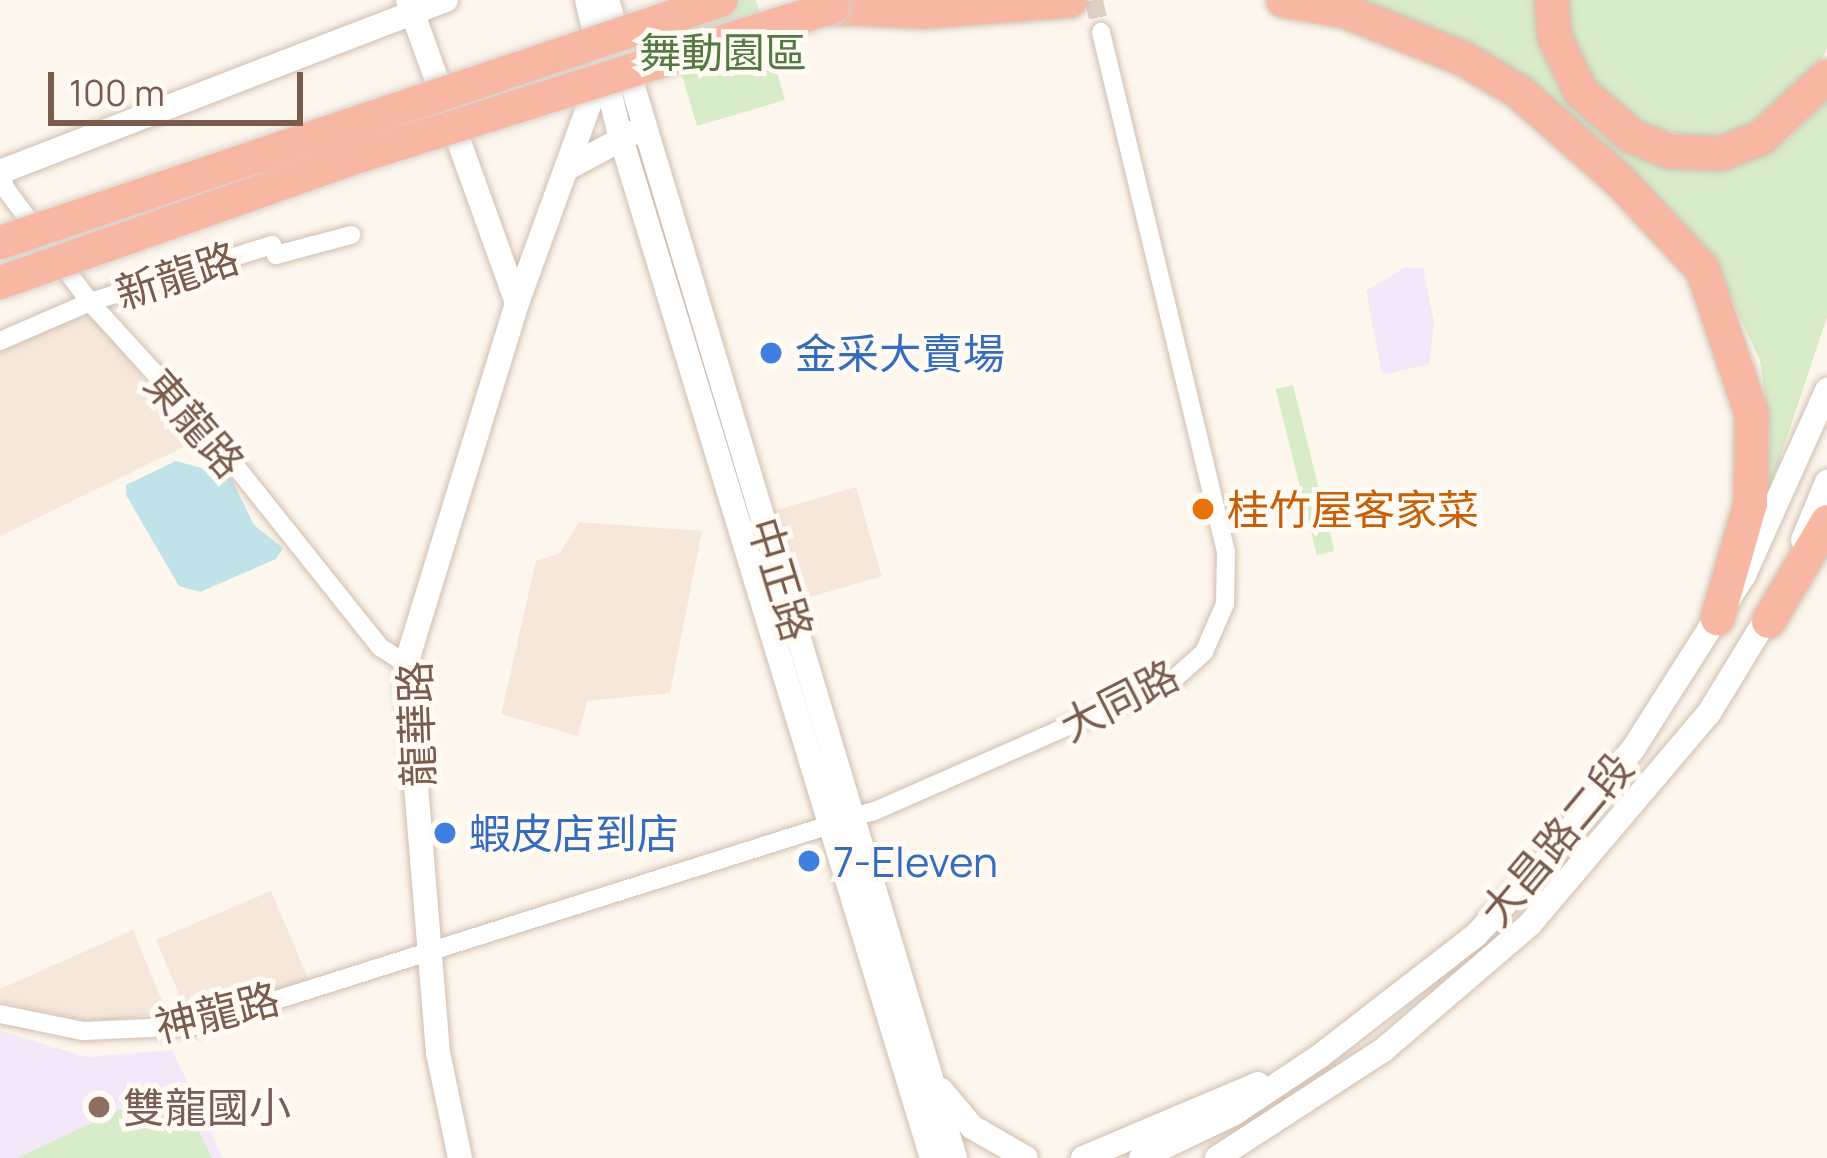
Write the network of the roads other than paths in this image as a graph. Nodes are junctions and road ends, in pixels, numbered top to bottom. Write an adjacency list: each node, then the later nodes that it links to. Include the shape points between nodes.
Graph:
1 (446, 0): 9 (main road)
2 (587, 0): 11 (main road, 中正路)
3 (607, 0): 11 (main road, 中正路)
4 (720, 0): 17 (highway, bridge)
5 (1070, 0): 8 (highway, via 924,11)
6 (1282, 0): 25 (highway, via 1343,10 1464,59 1518,92 1619,180 1702,269 1751,412 1750,503)
7 (1551, 0): 12 (highway, via 1554,36 1580,91 1633,136 1669,151 1720,154 1761,137)
8 (846, 4): 18 (highway, bridge, via 358,156)
9 (410, 6): 15 (main road); 20 (main road)
10 (1101, 32): 28 (street, 大同路, via 1216,507 1225,604 1204,652 1173,680)
11 (614, 68): 13 (main road, 中正路); 14 (main road, 龍華路, via 590,84)
12 (1827, 76)
13 (632, 133): 14 (main road); 28 (main road, 中正路)
14 (564, 170): 20 (main road, 龍華路)
15 (0, 171): 19 (street, 東龍路)
16 (351, 235): 19 (street, 新龍路, via 277,255 272,245)
17 (0, 242)
18 (0, 283)
19 (90, 302): 21 (street, 新龍路); 27 (street, 東龍路, via 210,434 380,647)
20 (517, 303): 27 (main road, 龍華路)
21 (0, 341)
22 (1827, 390): 25 (main road, 大昌路二段, via 1804,454)
23 (1827, 482): 26 (main road, 大昌路二段)
24 (1827, 521): 26 (highway)
25 (1717, 618): 32 (main road, 大昌路二段, via 1633,749 1547,859 1476,935)
26 (1768, 621): 39 (main road, 大昌路二段, via 1638,803 1529,924 1382,1051)
27 (406, 664): 29 (main road, 龍華路)
28 (843, 821): 29 (street, 大同路); 31 (main road, 中正路); 34 (main road, 中正路)
29 (428, 947): 30 (street, 神龍路, via 194,1026 83,1031); 33 (main road, 龍華路, via 438,1053)
30 (0, 1014)
31 (921, 1047): 35 (main road, 中正路); 36 (main road, via 944,1098 1003,1150)
32 (1320, 1056): 37 (main road); 38 (main road, 大昌路二段, via 1233,1114)
33 (460, 1158)
34 (932, 1158)
35 (955, 1158)
36 (1026, 1158)
37 (1083, 1158)
38 (1141, 1158)
39 (1218, 1158)

